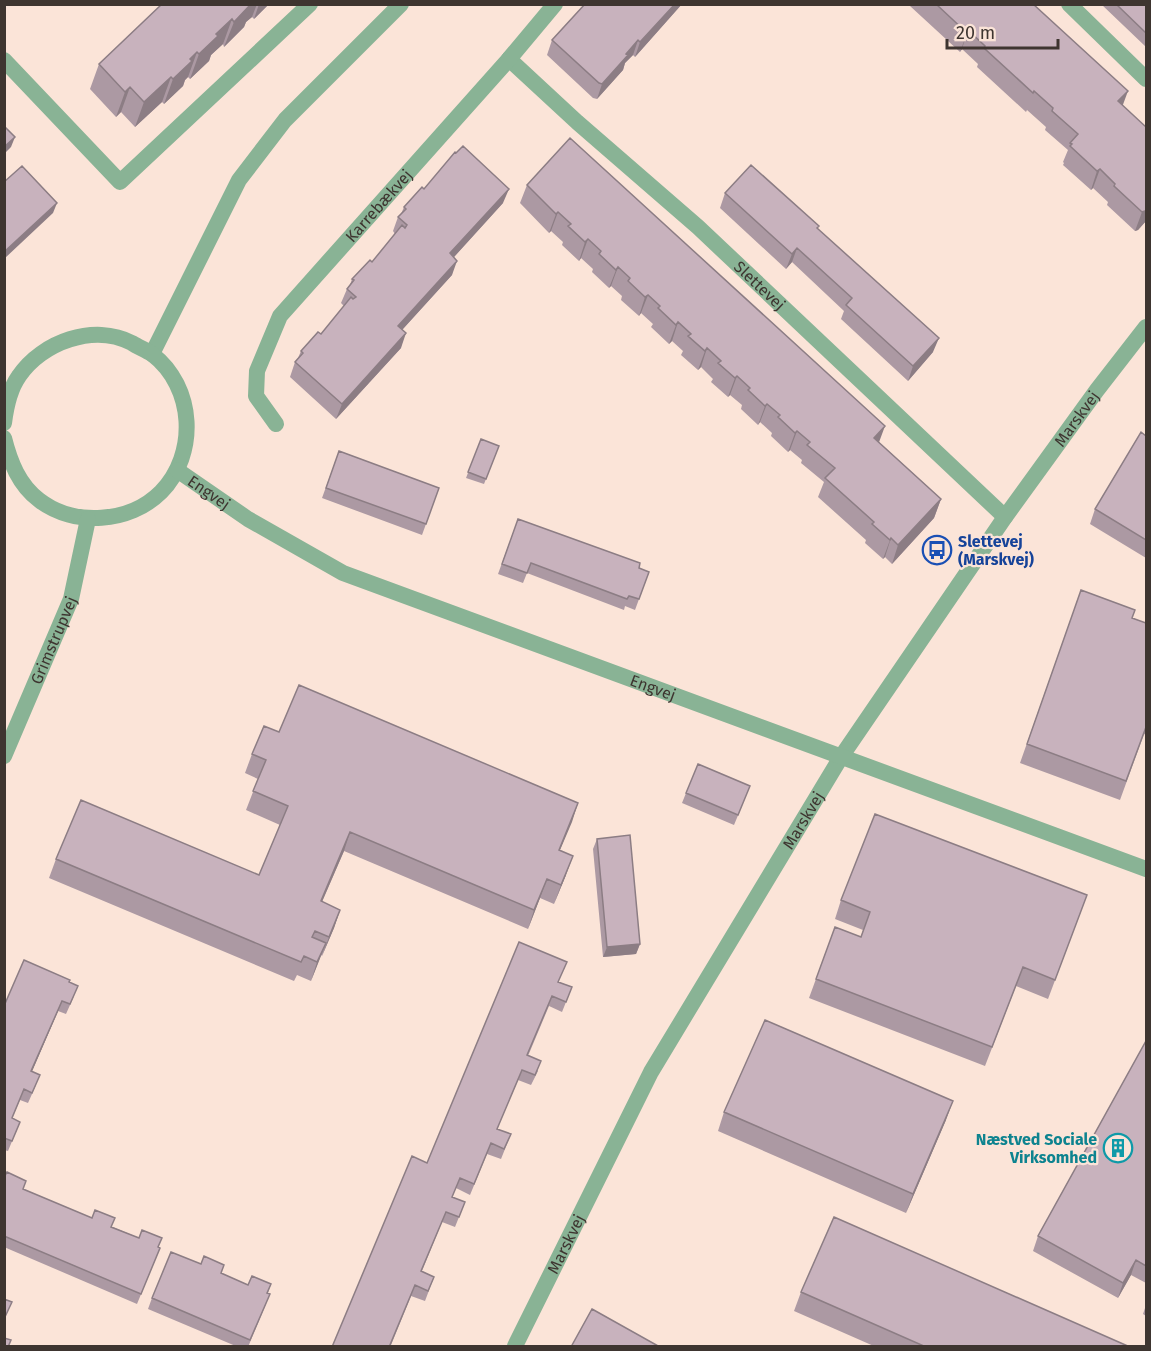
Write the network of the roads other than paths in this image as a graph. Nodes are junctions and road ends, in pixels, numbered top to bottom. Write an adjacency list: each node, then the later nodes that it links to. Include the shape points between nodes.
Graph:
1 (310, 4): 6 (street, via 120,182)
2 (401, 4): 9 (street, via 285,120 239,180)
3 (555, 4): 5 (street, Karrebækvej)
4 (1069, 4): 7 (street)
5 (509, 59): 11 (street, Karrebækvej, via 280,316 257,371 256,396); 14 (street, Slettevej, via 698,227)
6 (4, 60)
7 (1146, 79)
8 (1146, 327): 14 (street, Marskvej)
9 (152, 354): 10 (street, via 125,340 95,335 65,340 39,354 18,376 6,404); 13 (street, via 170,373 182,395 188,421)
10 (4, 423)
11 (276, 424)
12 (4, 438): 15 (street, via 9,460 40,501 62,513)
13 (177, 470): 15 (street, via 161,492 139,508 115,517); 17 (street, Engvej, via 248,519 343,573)
14 (1005, 517): 17 (street, Marskvej)
15 (88, 519): 16 (street, Grimstrupvej, via 71,599)
16 (4, 756)
17 (841, 757): 18 (street, Engvej); 19 (street, Marskvej, via 651,1072)
18 (1146, 869)
19 (515, 1347)

